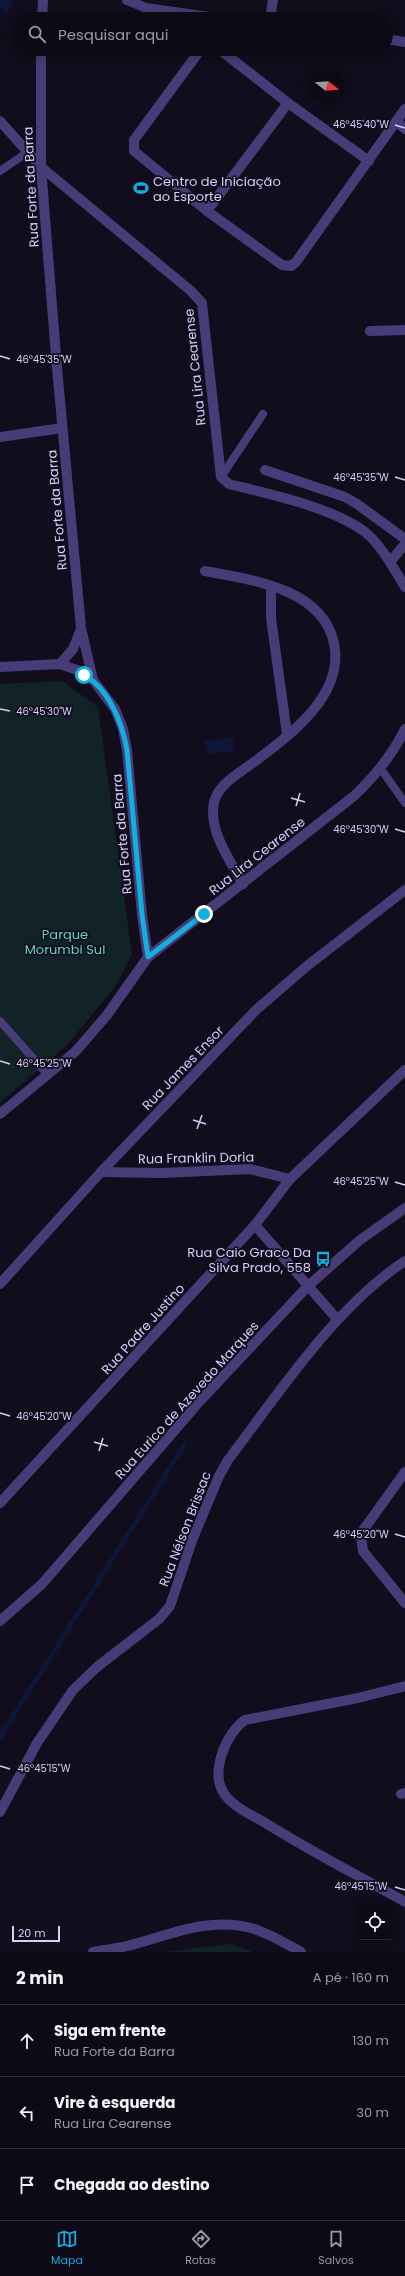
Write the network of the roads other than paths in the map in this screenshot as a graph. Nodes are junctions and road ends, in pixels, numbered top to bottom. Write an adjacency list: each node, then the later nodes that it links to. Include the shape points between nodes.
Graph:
1 (43, 0): 4 (street)
2 (127, 0): 5 (street, via 146,8)
3 (273, 0): 6 (street)
4 (42, 12)
5 (173, 12)
6 (271, 12)
7 (393, 41): 8 (street)
8 (405, 42)
9 (41, 56): 19 (street, Rua Forte da Barra)
10 (195, 56): 21 (street, via 134,140 132,147)
11 (228, 56): 12 (street)
12 (288, 103): 18 (street); 21 (street)
13 (405, 109): 15 (street)
14 (0, 121): 17 (street, Rua Lira Cearense)
15 (397, 122): 16 (street); 18 (street)
16 (405, 129)
17 (28, 152): 19 (street, Rua Lira Cearense); 20 (lane)
18 (369, 160): 21 (street, via 291,266 282,265)
19 (41, 167): 25 (street, Rua Forte da Barra); 28 (street, Rua Lira Cearense, via 192,291 202,303)
20 (0, 171)
21 (207, 211)
22 (405, 330): 23 (street)
23 (370, 331)
24 (263, 414): 28 (lane)
25 (62, 428): 26 (street); 35 (street, Rua Forte da Barra)
26 (0, 437)
27 (265, 470): 29 (street, via 345,497)
28 (221, 477): 31 (street, via 229,484 347,521 366,533)
29 (405, 539)
30 (405, 544): 31 (street)
31 (390, 562): 34 (street)
32 (205, 571): 33 (street)
33 (270, 586): 40 (street, via 271,618); 40 (street, via 302,599 316,608 325,619 335,648 335,663 328,689 318,706)
34 (405, 587)
35 (81, 628): 36 (street, via 73,649); 38 (street, Rua Forte da Barra)
36 (60, 664): 37 (street); 38 (street, via 77,670)
37 (0, 667)
38 (93, 680): 45 (street, Rua Forte da Barra, via 115,709 123,729)
39 (405, 729): 41 (street, Rua Lira Cearense)
40 (287, 734): 43 (street, via 222,787 214,803 214,819 219,840)
41 (381, 770): 42 (lane); 43 (street, Rua Lira Cearense, via 354,796)
42 (405, 803)
43 (243, 884): 45 (street, Rua Lira Cearense)
44 (405, 890): 50 (street, Rua James Ensor, via 307,966 256,1010)
45 (148, 957): 48 (street, Rua Lira Cearense, via 107,1015 76,1051)
46 (0, 1021): 48 (lane)
47 (405, 1070): 51 (street, Rua Padre Justino)
48 (48, 1076): 49 (street, Rua Lira Cearense)
49 (0, 1114)
50 (101, 1172): 51 (street, Rua Franklin Doria, via 250,1170); 55 (street, Rua James Ensor)
51 (290, 1179): 53 (street, Rua Padre Justino)
52 (405, 1208): 56 (street, Rua Eurico de Azevedo Marques, via 360,1240)
53 (255, 1225): 56 (street); 59 (street, Rua Padre Justino)
54 (405, 1261): 57 (street, Rua Nélson Brissac, via 389,1271)
55 (0, 1284)
56 (308, 1286): 57 (street); 61 (street, Rua Eurico de Azevedo Marques, via 200,1401 42,1584)
57 (337, 1319): 63 (street, Rua Nélson Brissac, via 222,1469 193,1538 170,1606 159,1619 97,1667 73,1690 38,1743)
58 (405, 1472): 60 (street, via 364,1529 361,1544 363,1551)
59 (0, 1503)
60 (405, 1603)
61 (0, 1621)
62 (405, 1686): 64 (street, via 245,1720 231,1732 219,1772 221,1786 232,1802 318,1855)
63 (0, 1812)
64 (405, 1902)
65 (93, 1952): 66 (street, via 123,1947 202,1924 232,1924 267,1934)
66 (301, 1952)

